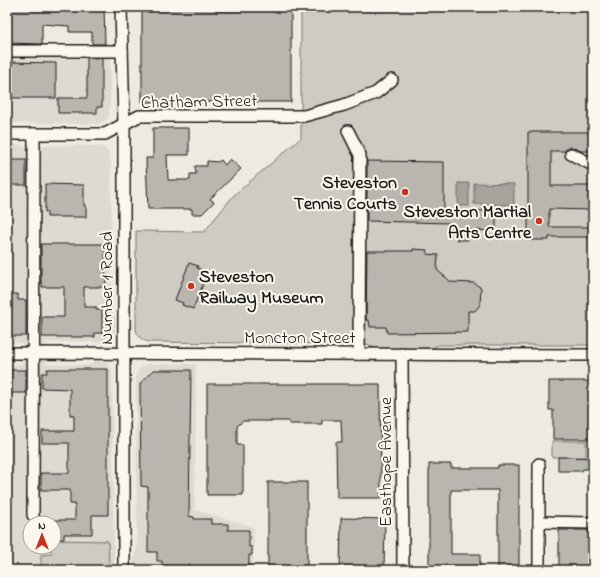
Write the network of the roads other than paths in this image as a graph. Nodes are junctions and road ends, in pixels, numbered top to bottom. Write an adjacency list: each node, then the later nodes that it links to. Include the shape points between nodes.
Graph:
1 (121, 7): 3 (street, Number 1 Road)
2 (7, 51): 3 (street)
3 (122, 51): 5 (street, Number 1 Road)
4 (392, 80): 5 (street, Chatham Street, via 376,93 304,116 139,116)
5 (124, 125): 8 (street, Chatham Street, via 105,134); 13 (street, Number 1 Road)
6 (348, 131): 14 (street, via 360,155)
7 (7, 134): 8 (street, Chatham Street)
8 (34, 134): 12 (street)
9 (571, 154): 10 (street)
10 (593, 165)
11 (7, 353): 12 (street, Moncton Street)
12 (34, 353): 13 (street, Moncton Street); 18 (street)
13 (123, 353): 14 (street, Moncton Street); 21 (street, Number 1 Road)
14 (359, 354): 15 (street, Moncton Street)
15 (402, 354): 16 (street, Moncton Street); 22 (street, Easthope Avenue)
16 (593, 355)
17 (539, 464): 19 (street)
18 (33, 515)
19 (539, 522): 20 (street); 23 (street)
20 (593, 523)
21 (124, 570)
22 (403, 570)
23 (539, 570)

